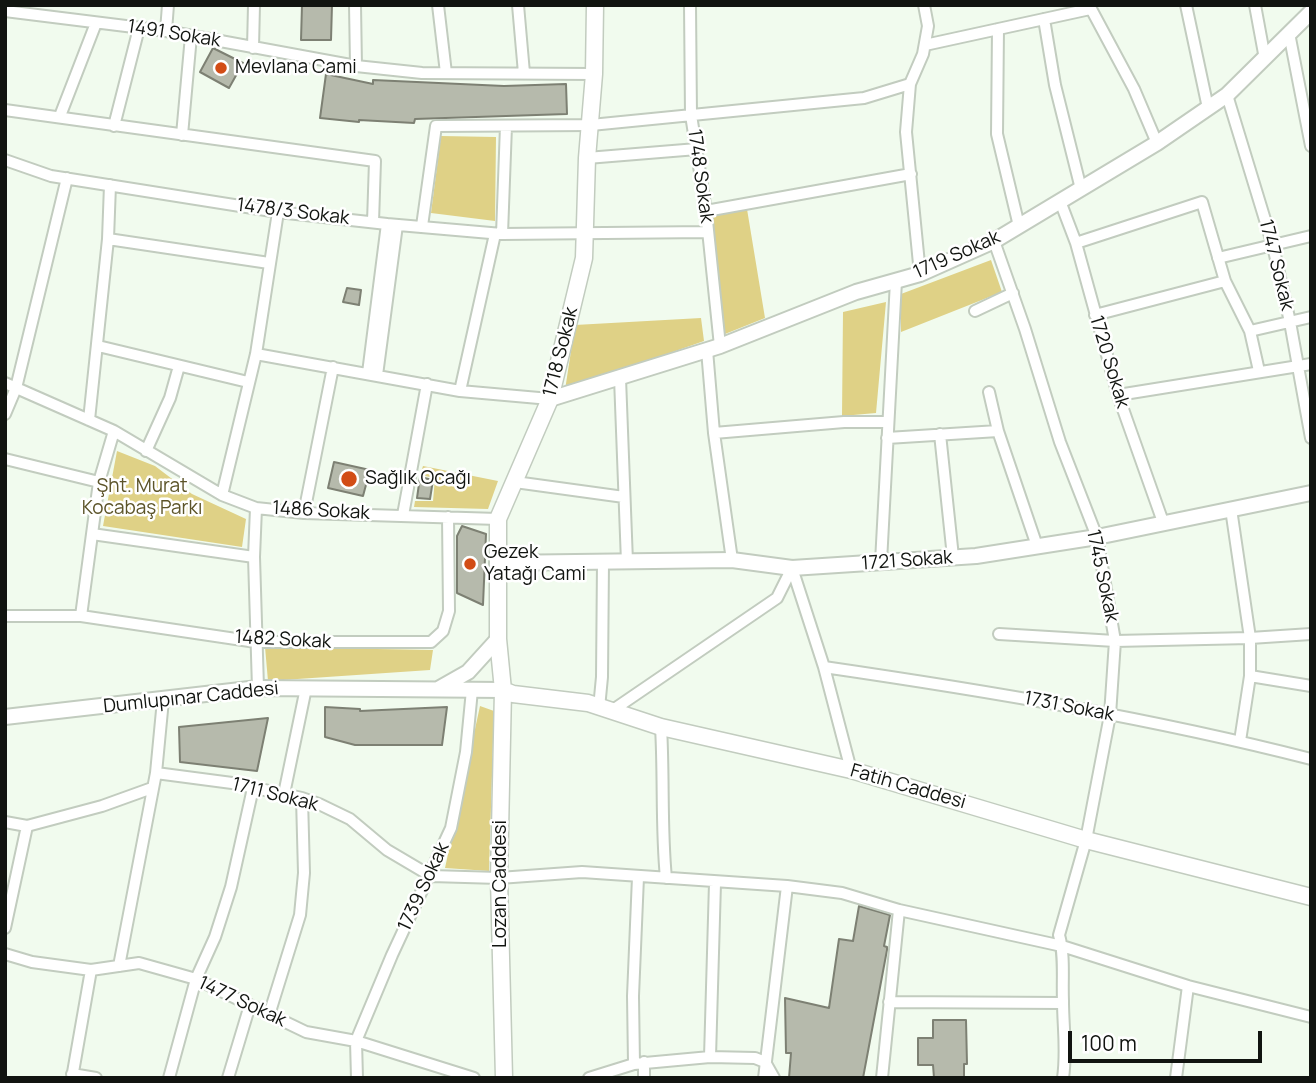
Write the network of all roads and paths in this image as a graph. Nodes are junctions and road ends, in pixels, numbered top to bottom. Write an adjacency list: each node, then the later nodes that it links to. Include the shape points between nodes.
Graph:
1 (168, 5): 18 (street)
2 (254, 5): 22 (street)
3 (355, 5): 24 (street)
4 (438, 5): 25 (street)
5 (518, 5): 26 (street)
6 (594, 5): 27 (main road, 1718 Sokak)
7 (690, 5): 32 (street, 1748 Sokak)
8 (924, 5): 21 (street)
9 (1186, 5): 30 (street)
10 (1255, 5): 23 (street)
11 (1090, 7): 14 (street); 38 (street)
12 (5, 11): 15 (street, 1491 Sokak)
13 (1311, 12): 19 (street, 1719 Sokak)
14 (1044, 19): 17 (street); 46 (street)
15 (96, 23): 16 (street, 1491 Sokak); 33 (street)
16 (139, 28): 18 (street, 1491 Sokak); 35 (street)
17 (998, 29): 21 (street); 53 (street, via 997,134)
18 (166, 31): 20 (street, 1491 Sokak)
19 (1289, 33): 23 (street, 1719 Sokak); 39 (street)
20 (191, 36): 22 (street, 1491 Sokak); 37 (street)
21 (925, 45): 28 (street)
22 (253, 48): 24 (street, 1491 Sokak)
23 (1265, 59): 29 (street, 1719 Sokak)
24 (356, 66): 25 (street, 1491 Sokak)
25 (446, 73): 26 (street, 1491 Sokak)
26 (524, 73): 27 (street, 1491 Sokak)
27 (594, 74): 34 (main road, 1718 Sokak)
28 (910, 84): 32 (street, via 864,98); 43 (street, via 906,132)
29 (1227, 95): 30 (street, 1719 Sokak); 61 (street, 1747 Sokak)
30 (1208, 108): 38 (street, 1719 Sokak)
31 (5, 110): 33 (street)
32 (691, 115): 34 (street); 40 (street, 1748 Sokak)
33 (60, 116): 35 (street)
34 (591, 125): 36 (street); 41 (main road, 1718 Sokak)
35 (114, 126): 37 (street)
36 (506, 126): 52 (street, via 436,126); 55 (street)
37 (182, 135): 50 (street, via 374,162)
38 (1157, 143): 46 (street, 1719 Sokak)
39 (1311, 146)
40 (696, 149): 41 (street); 48 (street, 1748 Sokak)
41 (587, 158): 56 (main road, 1718 Sokak)
42 (5, 160): 44 (street, 1478/3 Sokak)
43 (911, 174): 48 (street); 64 (street)
44 (67, 178): 45 (street, 1478/3 Sokak); 86 (street)
45 (110, 185): 49 (street, 1478/3 Sokak); 58 (street)
46 (1081, 189): 47 (street, 1719 Sokak)
47 (1060, 201): 53 (street, 1719 Sokak); 60 (street, 1720 Sokak)
48 (706, 211): 54 (street, 1748 Sokak)
49 (278, 212): 50 (street, 1478/3 Sokak); 63 (street)
50 (373, 222): 51 (street, 1478/3 Sokak)
51 (392, 224): 52 (street, 1478/3 Sokak); 81 (street)
52 (422, 226): 55 (street, 1478/3 Sokak)
53 (1019, 226): 59 (street, 1719 Sokak)
54 (708, 232): 56 (street, 1478/3 Sokak); 74 (street, 1748 Sokak)
55 (498, 234): 56 (street, 1478/3 Sokak); 87 (street)
56 (585, 234): 90 (main road, 1718 Sokak, via 584,258)
57 (1311, 236): 61 (street)
58 (108, 239): 63 (street); 73 (street)
59 (994, 241): 64 (street, 1719 Sokak); 67 (street, 1745 Sokak)
60 (1076, 243): 62 (street, via 1202,202); 69 (street, 1720 Sokak)
61 (1273, 246): 62 (street); 71 (street, 1747 Sokak)
62 (1218, 258): 66 (street)
63 (269, 263): 75 (street)
64 (920, 274): 65 (street, 1719 Sokak)
65 (896, 281): 74 (street, 1719 Sokak); 93 (street)
66 (1225, 281): 69 (street); 72 (street)
67 (1013, 293): 68 (street); 115 (street, 1745 Sokak, via 1060,442)
68 (975, 311)
69 (1094, 315): 89 (street, 1720 Sokak)
70 (1311, 317): 71 (street)
71 (1290, 322): 72 (street); 77 (street, 1747 Sokak)
72 (1250, 331): 80 (street)
73 (98, 346): 78 (street); 92 (street)
74 (713, 348): 82 (street, 1719 Sokak); 96 (street, 1748 Sokak)
75 (256, 354): 79 (street); 83 (street)
76 (1311, 363): 77 (street)
77 (1298, 365): 80 (street); 99 (street, 1747 Sokak)
78 (179, 366): 83 (street); 100 (street)
79 (332, 367): 81 (street); 109 (street)
80 (1259, 371): 89 (street)
81 (372, 374): 85 (street)
82 (620, 378): 90 (street, 1719 Sokak); 106 (street)
83 (248, 382): 105 (street)
84 (5, 383): 86 (street, 1486 Sokak)
85 (426, 384): 87 (street); 110 (street)
86 (16, 388): 91 (street); 92 (street, 1486 Sokak)
87 (460, 391): 90 (street)
88 (989, 392): 95 (street)
89 (1118, 395): 113 (street, 1720 Sokak)
90 (550, 399): 102 (main road, 1718 Sokak)
91 (5, 414)
92 (89, 420): 94 (street, 1486 Sokak)
93 (888, 422): 96 (street); 98 (street)
94 (114, 431): 100 (street, 1486 Sokak); 103 (street)
95 (998, 431): 97 (street); 116 (street)
96 (714, 433): 119 (street, 1748 Sokak)
97 (940, 434): 98 (street); 118 (street)
98 (887, 438): 122 (street)
99 (1311, 438)
100 (146, 451): 105 (street, 1486 Sokak)
101 (5, 459): 103 (street)
102 (515, 481): 106 (street); 112 (main road, 1718 Sokak)
103 (99, 482): 114 (street)
104 (1311, 493): 108 (street, 1721 Sokak)
105 (222, 495): 107 (street, 1486 Sokak)
106 (624, 497): 121 (street)
107 (257, 508): 109 (street, 1486 Sokak); 117 (street)
108 (1231, 509): 113 (street, 1721 Sokak); 129 (street)
109 (304, 513): 110 (street, 1486 Sokak)
110 (403, 515): 111 (street, 1486 Sokak)
111 (448, 517): 112 (street, 1486 Sokak); 132 (street, 1482 Sokak, via 449,611 443,631 431,642)
112 (498, 519): 123 (main road, 1718 Sokak)
113 (1163, 522): 115 (street, 1721 Sokak)
114 (92, 534): 117 (street); 126 (street)
115 (1097, 537): 116 (street, 1721 Sokak); 131 (street, 1745 Sokak)
116 (1037, 546): 118 (street, 1721 Sokak)
117 (254, 557): 132 (street)
118 (953, 558): 122 (street, 1721 Sokak)
119 (732, 560): 121 (street, 1721 Sokak); 124 (street, 1721 Sokak)
120 (603, 562): 121 (street, 1721 Sokak); 123 (street, 1721 Sokak); 142 (street)
121 (627, 562)
122 (881, 562): 124 (street, 1721 Sokak)
123 (497, 563): 130 (main road, 1718 Sokak)
124 (792, 568): 133 (street); 142 (street, via 777,598)
125 (5, 616): 126 (street, 1482 Sokak)
126 (81, 616): 132 (street, 1482 Sokak)
127 (999, 634): 131 (street)
128 (1311, 634): 129 (street)
129 (1250, 638): 131 (street); 134 (street)
130 (498, 639): 138 (street, via 468,672); 140 (main road, 1718 Sokak)
131 (1115, 641): 143 (street, 1745 Sokak)
132 (256, 642): 136 (street)
133 (824, 667): 143 (street, 1731 Sokak); 148 (street)
134 (1250, 676): 135 (street); 146 (street)
135 (1311, 686)
136 (258, 688): 137 (street, Dumlupınar Caddesi); 141 (street, Dumlupınar Caddesi)
137 (306, 688): 138 (street, Dumlupınar Caddesi); 152 (street)
138 (438, 690): 139 (street, Dumlupınar Caddesi)
139 (472, 690): 140 (street, Dumlupınar Caddesi); 157 (street, 1739 Sokak, via 451,828)
140 (503, 690): 142 (main road, Fatih Caddesi, via 588,703); 159 (main road, Lozan Caddesi)
141 (163, 700): 144 (street, Dumlupınar Caddesi); 149 (street)
142 (604, 710): 145 (main road, Fatih Caddesi)
143 (1110, 715): 146 (street, 1731 Sokak); 156 (street, 1745 Sokak)
144 (5, 718)
145 (661, 727): 148 (main road, Fatih Caddesi); 160 (street)
146 (1240, 741): 147 (street, 1731 Sokak)
147 (1311, 759)
148 (851, 770): 156 (main road, Fatih Caddesi)
149 (156, 773): 150 (street); 151 (street, 1711 Sokak)
150 (152, 788): 155 (street); 168 (street)
151 (253, 788): 152 (street, 1711 Sokak); 170 (street, via 231,887)
152 (284, 794): 153 (street, 1711 Sokak)
153 (302, 798): 157 (street, 1711 Sokak, via 351,819 387,850); 175 (street, via 300,915)
154 (5, 822): 155 (street)
155 (27, 826): 165 (street)
156 (1086, 840): 163 (main road, Fatih Caddesi); 166 (street, 1745 Sokak, via 1059,935)
157 (430, 876): 159 (street, 1711 Sokak); 177 (street, 1739 Sokak)
158 (638, 877): 159 (street, 1711 Sokak, via 582,872); 160 (street, 1711 Sokak); 180 (street, via 633,996)
159 (499, 878): 187 (main road, Lozan Caddesi)
160 (666, 878): 161 (street, 1711 Sokak)
161 (715, 883): 162 (street, 1711 Sokak); 178 (street)
162 (788, 886): 164 (street, 1711 Sokak, via 842,893); 179 (street)
163 (1311, 897)
164 (899, 910): 166 (street, 1711 Sokak); 172 (street)
165 (5, 928)
166 (1062, 946): 171 (street, 1711 Sokak); 173 (street, 1745 Sokak)
167 (5, 954): 169 (street, 1477 Sokak)
168 (119, 966): 169 (street, 1477 Sokak); 170 (street, 1477 Sokak, via 139,963)
169 (91, 970): 181 (street)
170 (196, 979): 174 (street, 1477 Sokak); 183 (street)
171 (1188, 986): 176 (street, 1711 Sokak); 194 (street)
172 (889, 1002): 173 (street); 192 (street)
173 (1063, 1003): 193 (street, 1745 Sokak, via 1067,1055)
174 (250, 1005): 175 (street, 1477 Sokak); 184 (street)
175 (269, 1014): 177 (street, 1477 Sokak, via 306,1032)
176 (1311, 1017)
177 (356, 1041): 185 (street, 1739 Sokak); 186 (street, 1477 Sokak)
178 (710, 1057): 179 (street); 180 (street)
179 (765, 1062): 190 (street); 191 (street)
180 (639, 1063): 188 (street); 189 (street)
181 (72, 1076): 182 (street)
182 (96, 1078)
183 (169, 1078)
184 (228, 1078)
185 (357, 1078)
186 (474, 1078)
187 (504, 1078)
188 (589, 1078)
189 (644, 1078)
190 (764, 1078)
191 (774, 1078)
192 (882, 1078)
193 (1063, 1078)
194 (1176, 1078)

